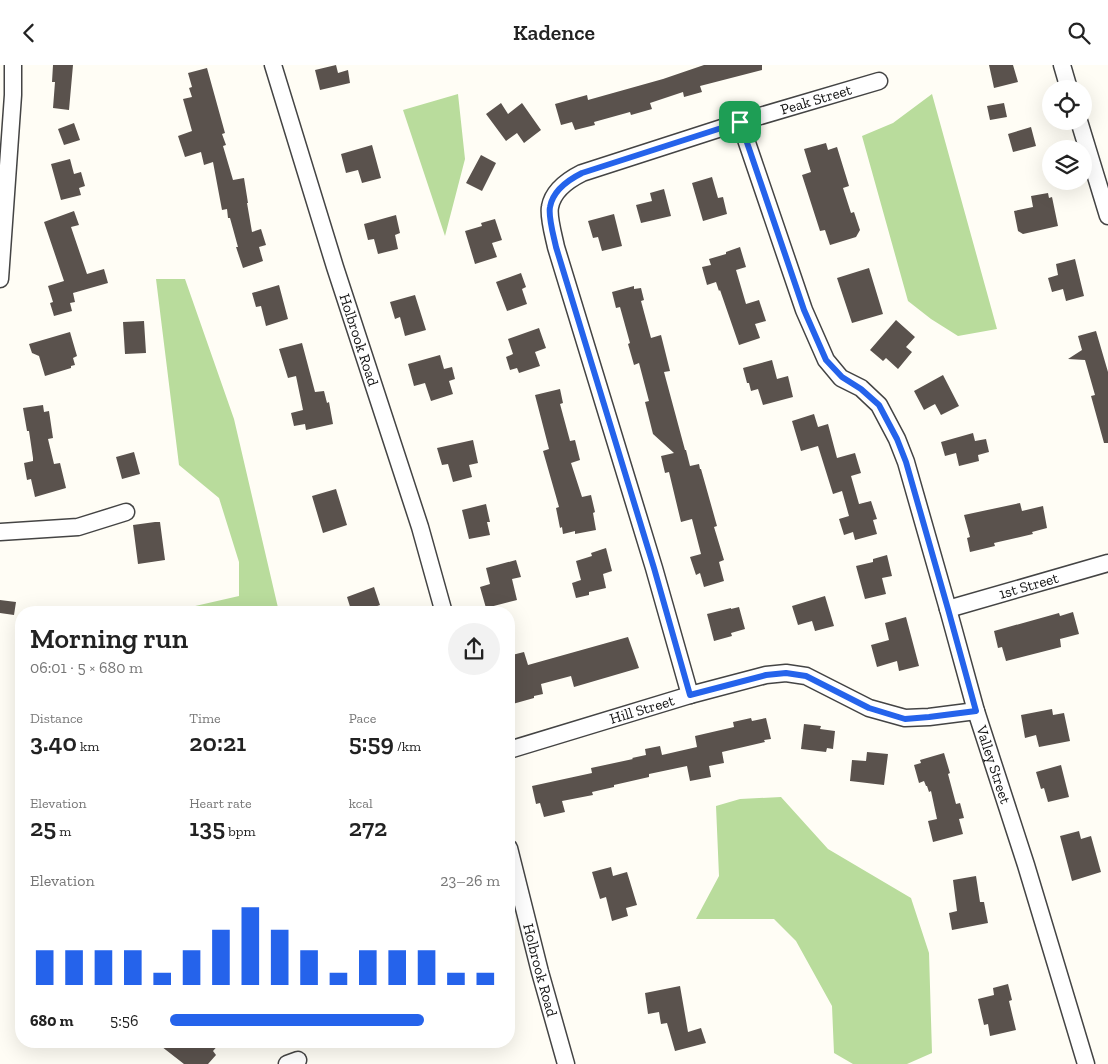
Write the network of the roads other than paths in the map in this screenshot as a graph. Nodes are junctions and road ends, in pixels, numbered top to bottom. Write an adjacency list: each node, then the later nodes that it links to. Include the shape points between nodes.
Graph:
1 (13, 65): 6 (street)
2 (273, 65): 14 (street, Holbrook Road, via 420,527)
3 (1062, 65): 4 (street)
4 (1066, 80)
5 (879, 81): 7 (street, Peak Street)
6 (6, 95): 10 (street)
7 (740, 122): 15 (street, Valley Street, via 804,310 826,360 842,377 879,405 897,439); 16 (street, Peak Street, via 582,173 557,192 550,207 559,256)
8 (1082, 130): 9 (street)
9 (1108, 216)
10 (0, 279)
11 (126, 513): 12 (street, via 78,527)
12 (0, 532)
13 (1108, 563): 15 (street, 1st Street)
14 (442, 606)
15 (948, 609): 17 (street, Valley Street)
16 (690, 695): 17 (street, Hill Street, via 766,675 786,673 806,676 869,708 905,719); 18 (street, Hill Street)
17 (976, 711): 21 (street, Valley Street)
18 (515, 748)
19 (515, 872): 20 (street, Holbrook Road)
20 (566, 1064)
21 (1086, 1064)

